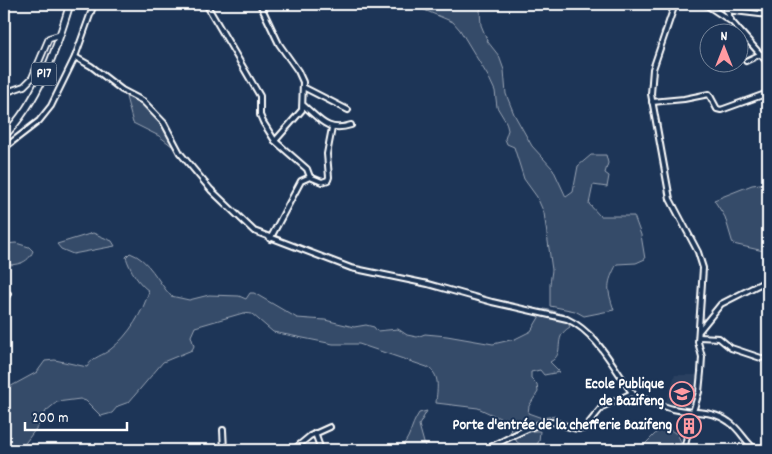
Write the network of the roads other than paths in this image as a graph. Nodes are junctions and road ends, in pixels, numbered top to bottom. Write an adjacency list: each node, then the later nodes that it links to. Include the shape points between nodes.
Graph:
1 (70, 4): 11 (main road, P17)
2 (94, 4): 14 (street)
3 (206, 4): 26 (street, via 260,96 260,115)
4 (260, 4): 17 (street, via 279,44 302,77)
5 (675, 4): 20 (street, via 653,69)
6 (705, 4): 10 (street)
7 (724, 4): 8 (street)
8 (726, 10): 9 (street); 10 (street)
9 (768, 15)
10 (732, 22)
11 (59, 35): 18 (street, via 49,38 28,84); 25 (main road, P17, via 33,97)
12 (750, 42): 13 (street)
13 (761, 54): 15 (street); 16 (street)
14 (75, 57): 27 (street, via 51,106); 29 (street, via 143,101 164,123 180,153 211,190 254,231)
15 (750, 59)
16 (768, 63)
17 (303, 87): 21 (street); 22 (street)
18 (4, 93)
19 (768, 93): 20 (street, via 721,110 717,109 709,94)
20 (652, 102): 31 (street, via 670,198 702,262)
21 (303, 105): 24 (street); 26 (street)
22 (348, 110)
23 (351, 124): 24 (street)
24 (332, 128): 28 (street, via 327,154 330,177 326,182)
25 (4, 136)
26 (275, 141): 28 (street, via 307,169)
27 (4, 148)
28 (310, 177): 29 (street, via 301,181)
29 (270, 238): 34 (street, via 351,268 567,319 578,324 599,346)
30 (768, 280): 31 (street, via 721,304)
31 (700, 330): 32 (street)
32 (699, 337): 33 (street, via 719,338 731,348); 35 (street, via 701,372)
33 (761, 358)
34 (636, 398): 35 (street, via 649,399 664,407); 42 (street, via 632,393 606,404 585,428 548,422)
35 (692, 414): 43 (street); 44 (street, via 706,412 726,420)
36 (330, 427): 38 (street)
37 (223, 430): 39 (street)
38 (315, 433): 40 (street); 41 (street)
39 (224, 450)
40 (293, 450)
41 (321, 450)
42 (485, 450)
43 (684, 450)
44 (756, 450)

